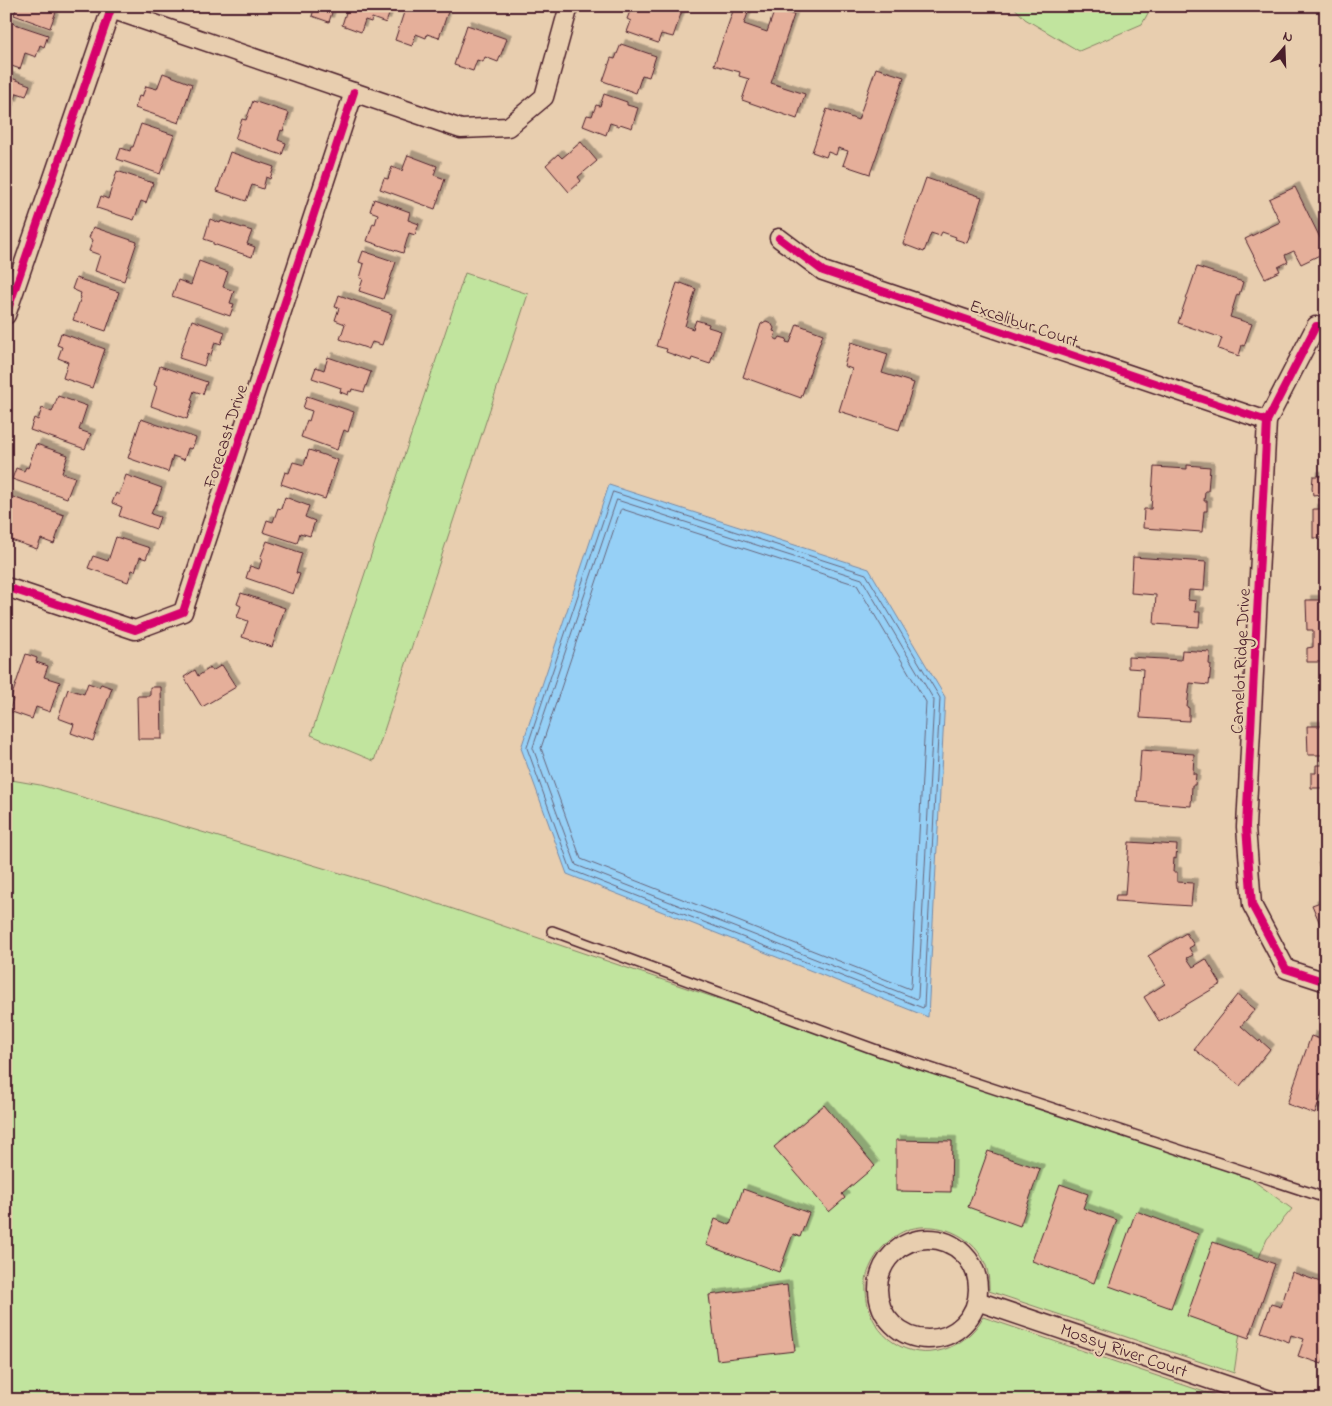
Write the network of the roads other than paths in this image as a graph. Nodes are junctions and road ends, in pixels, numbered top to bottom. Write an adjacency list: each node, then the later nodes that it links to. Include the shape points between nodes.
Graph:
1 (569, 6): 3 (street, via 544,97 508,127 461,129)
2 (111, 8): 3 (street); 5 (street)
3 (354, 92): 8 (street, Forecast Drive, via 183,612 135,630)
4 (779, 238): 7 (street, Excalibur Court, via 823,270)
5 (6, 315)
6 (1326, 326): 7 (street, Camelot Ridge Drive, via 1316,326)
7 (1267, 421): 10 (street, Camelot Ridge Drive, via 1246,827 1252,905 1286,969)
8 (6, 587)
9 (552, 931): 11 (lane, via 882,1052)
10 (1326, 982)
11 (1326, 1198)
12 (977, 1301): 12 (street, via 978,1284 973,1267 948,1243 931,1239 914,1241 898,1249 886,1261 879,1275 877,1292 880,1307 900,1332 915,1338 931,1340 961,1328); 13 (street, Mossy River Court)
13 (1270, 1400)

